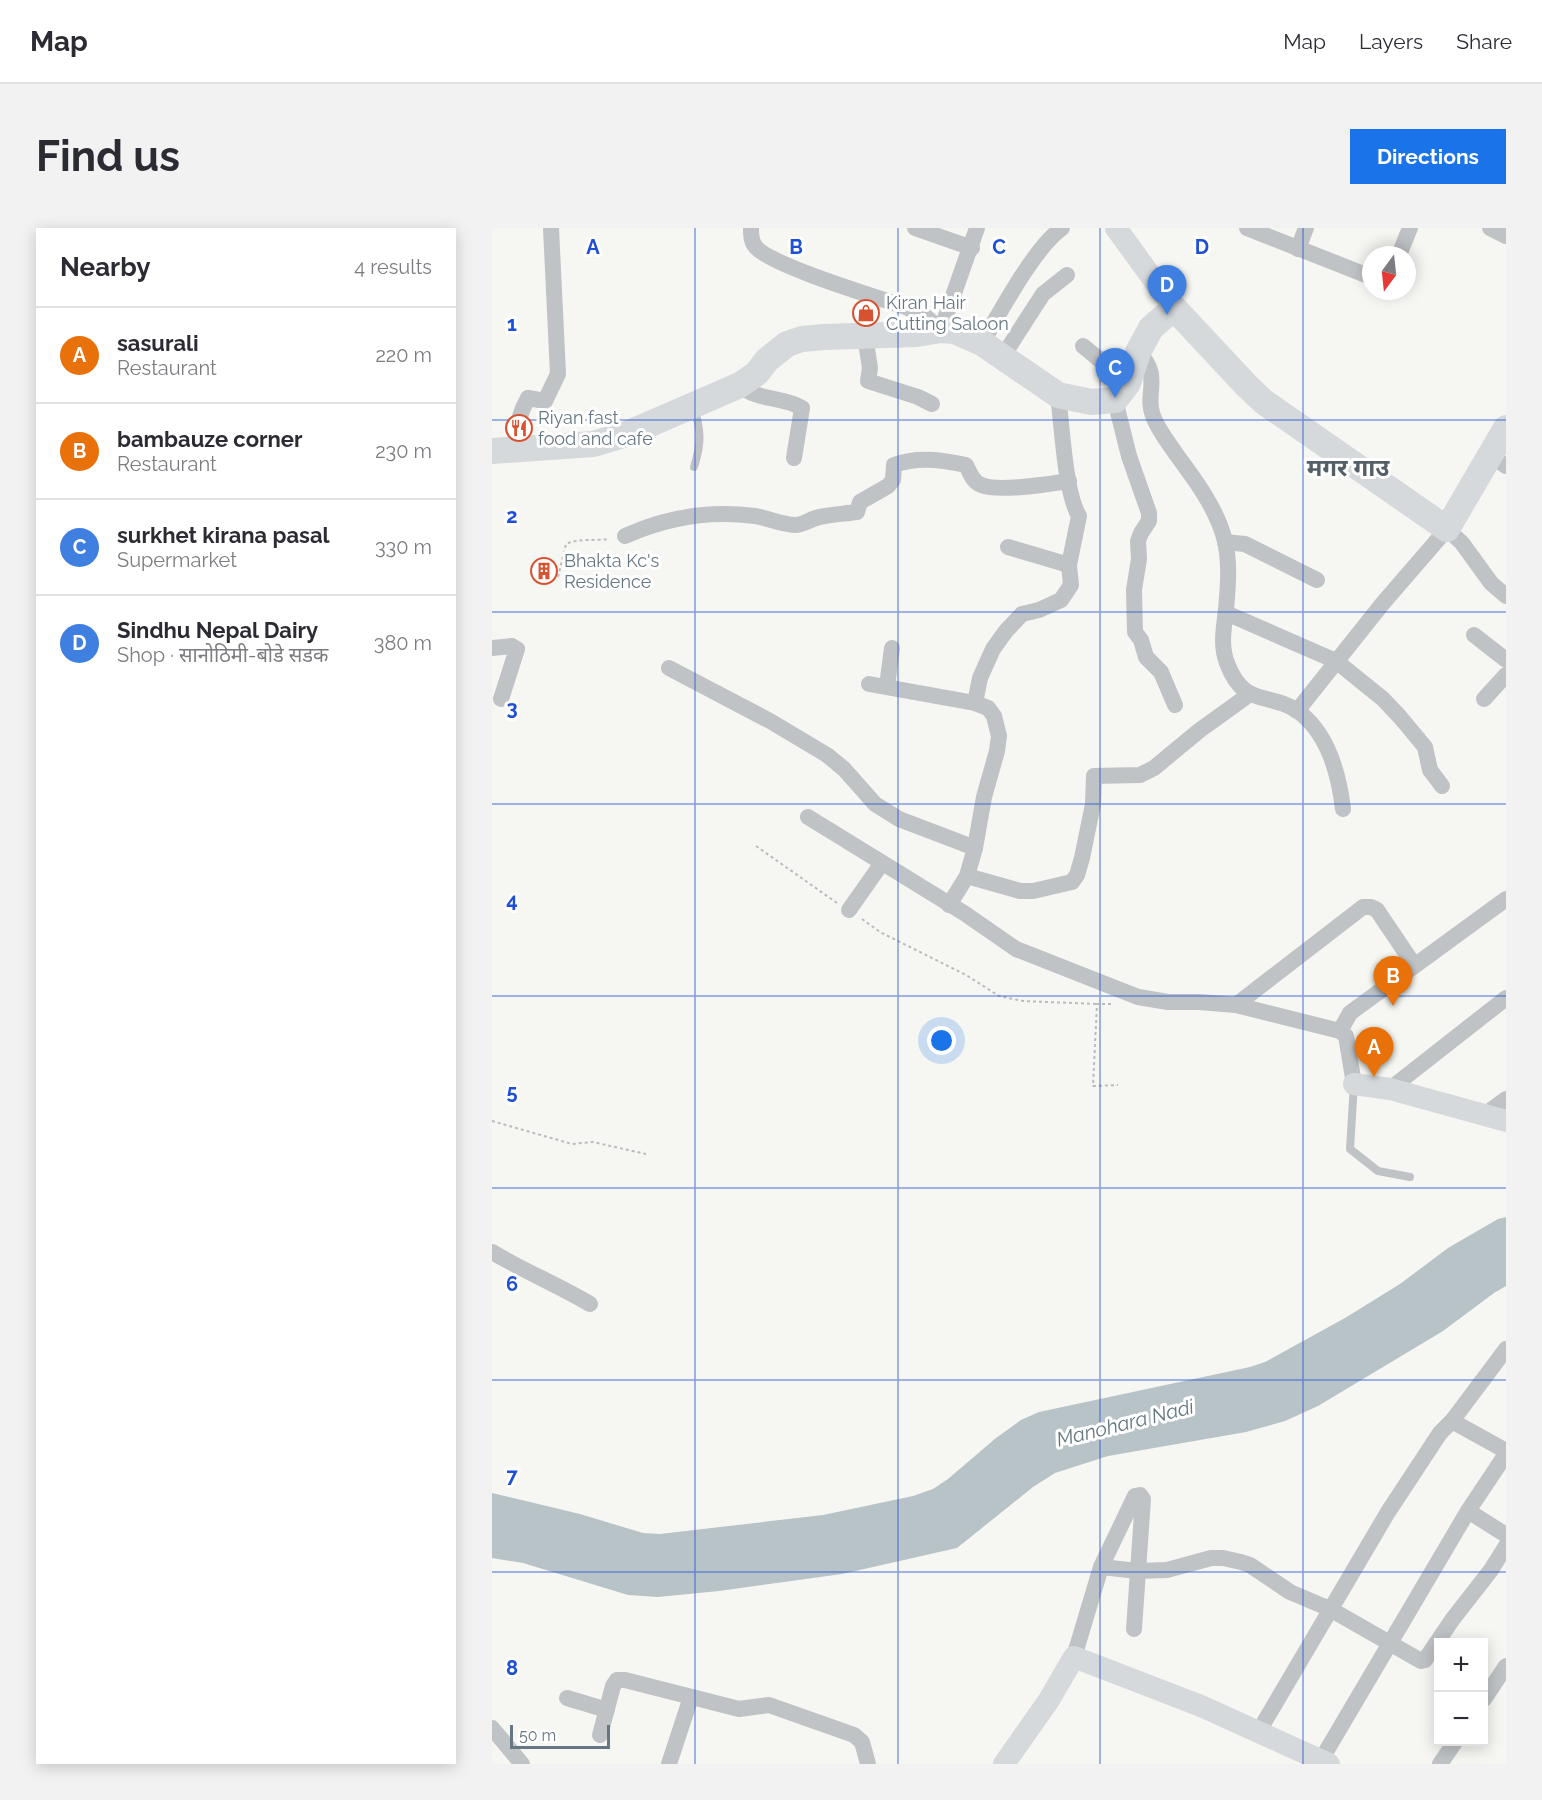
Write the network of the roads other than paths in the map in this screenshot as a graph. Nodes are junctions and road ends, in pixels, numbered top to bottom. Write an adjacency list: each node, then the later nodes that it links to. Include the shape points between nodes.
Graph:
1 (551, 228): 29 (street, via 558,374 545,401 528,398 515,434)
2 (751, 228): 18 (street, via 754,246 776,262 906,307)
3 (915, 228): 13 (street)
4 (977, 228): 13 (street)
5 (1062, 228): 21 (street, via 1026,272)
6 (1116, 228): 17 (street)
7 (1247, 228): 14 (street)
8 (1306, 228): 14 (street)
9 (1410, 228): 12 (street)
10 (1490, 228): 11 (street)
11 (1506, 236)
12 (1403, 246)
13 (972, 248): 18 (street)
14 (1298, 249): 15 (street)
15 (1362, 274)
16 (1067, 275): 21 (street, via 1043,294)
17 (1174, 308): 22 (main road, via 1151,328); 34 (main road, via 1264,402)
18 (941, 330): 19 (main road); 21 (main road, via 955,331)
19 (865, 336): 23 (main road, via 802,339 787,344); 26 (street, via 868,381)
20 (1083, 346): 24 (street)
21 (992, 350): 25 (main road)
22 (1138, 352): 24 (main road); 36 (street, via 1151,369 1151,411 1157,427 1208,499)
23 (740, 385): 27 (main road); 30 (street, via 747,392 802,408)
24 (1122, 392): 25 (main road, via 1091,402); 55 (street, via 1130,456 1149,513 1138,541 1135,632 1146,657 1161,672)
25 (1058, 395): 33 (street)
26 (932, 404)
27 (693, 406): 29 (main road, via 593,444); 32 (lane, via 701,444)
28 (1506, 428): 31 (main road)
29 (504, 450)
30 (794, 458)
31 (1498, 460): 34 (main road)
32 (693, 467)
33 (1069, 482): 35 (street, via 1001,488 980,485 966,465 938,459 911,461 894,465 894,480 860,502 857,512 817,518 802,525 735,513 691,516); 38 (street, via 1079,516)
34 (1447, 529): 40 (street); 46 (street)
35 (625, 536)
36 (1225, 542): 39 (street, via 1245,544); 41 (street)
37 (1008, 547): 38 (street)
38 (1069, 565): 54 (street, via 1071,585 1061,600 1022,614 993,649)
39 (1317, 580)
40 (1506, 596)
41 (1226, 613): 46 (street); 51 (street, via 1222,639 1227,664 1240,686)
42 (1474, 635): 45 (street)
43 (492, 648): 52 (street, via 517,649)
44 (892, 648): 50 (street)
45 (1506, 660)
46 (1336, 661): 56 (street); 57 (street, via 1400,717 1425,747 1430,770)
47 (669, 668): 60 (street, via 827,756 874,804 899,819)
48 (1506, 675): 53 (street)
49 (869, 684): 50 (street)
50 (887, 686): 54 (street)
51 (1250, 694): 56 (street); 62 (street, via 1154,768 1140,775 1094,776 1093,804 1082,858 1072,882 1020,891)
52 (501, 699)
53 (1484, 699)
54 (975, 703): 60 (street, via 988,708 999,735)
55 (1175, 705)
56 (1297, 711): 58 (street, via 1327,749 1335,767)
57 (1442, 786)
58 (1343, 809)
59 (808, 817): 61 (street)
60 (975, 848): 62 (street)
61 (882, 862): 64 (street); 65 (street)
62 (967, 876): 64 (street)
63 (1506, 899): 66 (street)
64 (949, 904): 68 (street, via 1016,949 1138,996 1168,1002)
65 (849, 910)
66 (1414, 965): 68 (street, via 1377,910 1363,907); 69 (street, via 1350,1013)
67 (1506, 998): 71 (street)
68 (1236, 1005): 69 (street)
69 (1340, 1032): 70 (street, via 1346,1036)
70 (1354, 1084): 71 (street); 74 (lane, via 1350,1149 1378,1171)
71 (1390, 1089): 73 (street)
72 (1506, 1099): 73 (street)
73 (1496, 1118)
74 (1410, 1177)
75 (492, 1252): 76 (street)
76 (590, 1304)
77 (1506, 1349): 78 (street)
78 (1452, 1421): 79 (street); 85 (street, via 1388,1512)
79 (1506, 1452): 80 (street)
80 (1468, 1511): 81 (street); 87 (street)
81 (1506, 1535)
82 (1506, 1546): 87 (street, via 1425,1660)
83 (1101, 1568): 84 (street); 84 (street, via 1135,1496 1140,1495 1143,1499); 88 (street)
84 (1138, 1571): 85 (street, via 1167,1570 1201,1559 1223,1558 1250,1565 1290,1592); 86 (street)
85 (1330, 1609): 87 (street); 95 (street)
86 (1134, 1629)
87 (1389, 1643): 99 (street)
88 (1074, 1657): 95 (street); 103 (street)
89 (1505, 1671): 90 (street)
90 (1488, 1694)
91 (691, 1696): 93 (street, via 617,1680); 101 (street); 102 (street, via 739,1709 769,1705 854,1735 862,1742)
92 (567, 1698): 93 (street)
93 (607, 1710): 96 (street)
94 (492, 1728): 100 (street)
95 (1259, 1731): 98 (street)
96 (600, 1735)
97 (1452, 1746): 104 (street)
98 (1291, 1756): 99 (street)
99 (1325, 1762)
100 (522, 1764)
101 (669, 1764)
102 (868, 1764)
103 (1004, 1764)
104 (1440, 1764)

